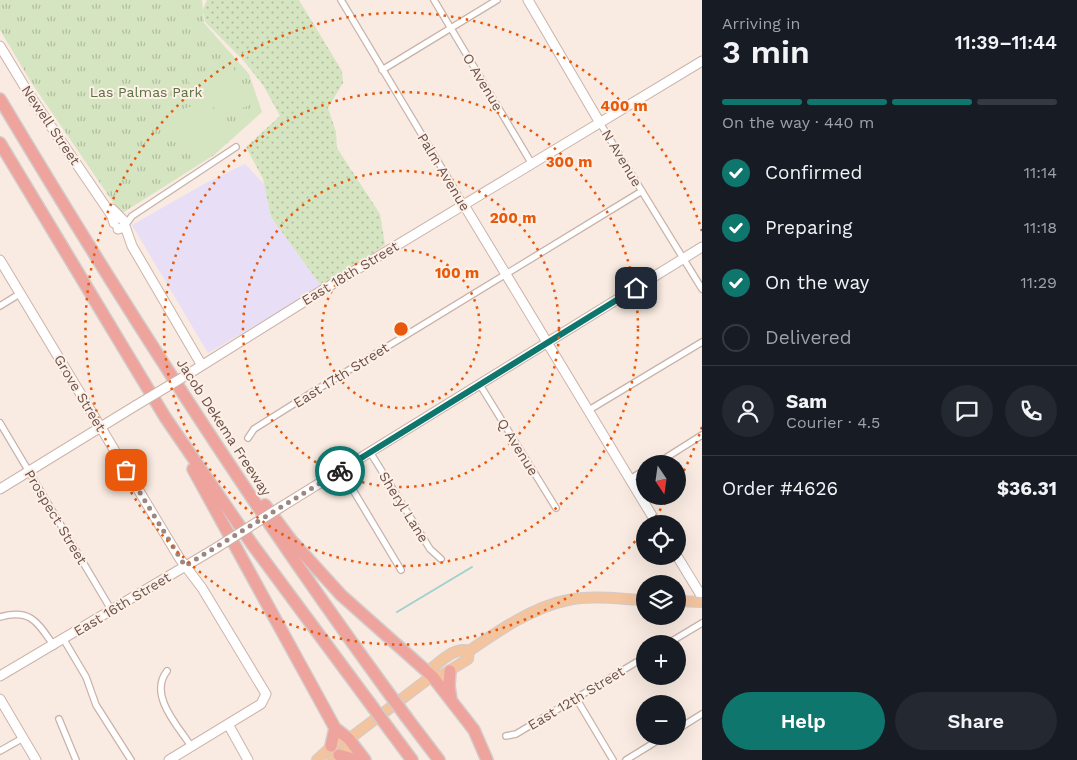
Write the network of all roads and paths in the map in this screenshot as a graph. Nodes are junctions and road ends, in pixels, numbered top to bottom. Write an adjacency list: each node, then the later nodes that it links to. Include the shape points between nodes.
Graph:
1 (341, 0): 8 (street, Palm Avenue)
2 (434, 0): 5 (street, O Avenue)
3 (497, 0): 5 (street)
4 (528, 0): 10 (street, N Avenue)
5 (451, 28): 8 (street); 13 (street, O Avenue)
6 (0, 46): 16 (street, Newell Street, via 29,94)
7 (702, 61): 10 (street, East 18th Street)
8 (382, 70): 15 (street, Palm Avenue)
9 (0, 99): 29 (highway, Jacob Dekema Freeway)
10 (600, 122): 13 (street, East 18th Street); 14 (street, N Avenue)
11 (0, 143): 30 (highway)
12 (236, 147): 16 (street)
13 (532, 164): 15 (street, East 18th Street)
14 (642, 191): 18 (street, N Avenue); 20 (street, East 17th Street)
15 (464, 205): 20 (street, Palm Avenue); 26 (street, East 18th Street)
16 (121, 223): 26 (street, Newell Street)
17 (702, 247): 18 (street, East 16th Street)
18 (683, 259): 21 (street, N Avenue); 24 (street, East 16th Street)
19 (0, 260): 22 (street, Grove Street)
20 (506, 274): 24 (street, Palm Avenue); 34 (street, East 17th Street, via 254,429)
21 (702, 288)
22 (21, 293): 23 (street); 32 (street, Grove Street)
23 (0, 306)
24 (547, 342): 27 (street, East 16th Street); 28 (street, Palm Avenue)
25 (702, 342): 28 (street)
26 (201, 364): 32 (street, East 18th Street, bridge)
27 (480, 385): 36 (street, East 16th Street); 43 (street, Q Avenue)
28 (589, 410): 41 (street, Palm Avenue)
29 (194, 411): 64 (highway, via 297,547 341,595); 89 (highway, Jacob Dekema Freeway, bridge, via 306,579)
30 (165, 417): 72 (highway); 88 (highway, bridge, via 252,544)
31 (0, 423): 38 (street, Prospect Street)
32 (100, 426): 38 (street, East 18th Street); 47 (street, Grove Street)
33 (700, 436): 35 (street); 37 (street)
34 (248, 438)
35 (702, 444)
36 (370, 452): 39 (street, East 16th Street); 45 (street, Sheryl Lane, via 430,549)
37 (670, 455)
38 (29, 470): 42 (street, East 18th Street); 53 (street, Prospect Street)
39 (341, 470): 47 (street, East 16th Street, bridge); 48 (street)
40 (636, 475): 41 (street)
41 (630, 479): 44 (street, Palm Avenue)
42 (0, 489)
43 (556, 508)
44 (652, 515)
45 (441, 559)
46 (682, 565): 49 (street)
47 (185, 566): 53 (street, East 16th Street); 70 (street, Grove Street, via 202,588 266,694 261,704)
48 (401, 570)
49 (702, 597)
50 (636, 600): 59 (main road, via 592,598 545,606)
51 (686, 601): 52 (main road)
52 (702, 602)
53 (112, 611): 57 (street, East 16th Street)
54 (0, 617): 58 (street, via 18,613 29,616)
55 (702, 623): 56 (street)
56 (683, 635)
57 (64, 640): 58 (street, East 16th Street); 82 (street, via 86,677 96,705)
58 (54, 646): 63 (street, East 16th Street)
59 (468, 651): 61 (main road, via 468,659); 64 (main road, via 460,649 441,661 432,668)
60 (636, 662): 65 (street, East 12th Street)
61 (450, 671): 64 (main road, via 439,677); 67 (highway)
62 (167, 672): 77 (street, via 161,679 162,699)
63 (0, 676)
64 (432, 676): 67 (highway); 75 (main road)
65 (576, 698): 73 (street, East 12th Street, via 516,734); 91 (street)
66 (0, 699): 74 (street)
67 (452, 700): 90 (highway, via 474,730)
68 (702, 714): 71 (street)
69 (59, 719): 81 (street)
70 (228, 724): 77 (street); 84 (street)
71 (686, 724)
72 (335, 728): 75 (highway); 79 (highway)
73 (506, 736)
74 (23, 738): 78 (street); 80 (street)
75 (348, 739): 79 (main road, via 342,737); 87 (highway)
76 (650, 745): 92 (street)
77 (191, 746): 83 (street)
78 (0, 751)
79 (335, 754): 85 (main road); 86 (highway)
80 (36, 760)
81 (76, 760)
82 (131, 760)
83 (169, 760)
84 (248, 760)
85 (318, 760)
86 (356, 760)
87 (365, 760)
88 (412, 760)
89 (439, 760)
90 (487, 760)
91 (613, 760)
92 (626, 760)

